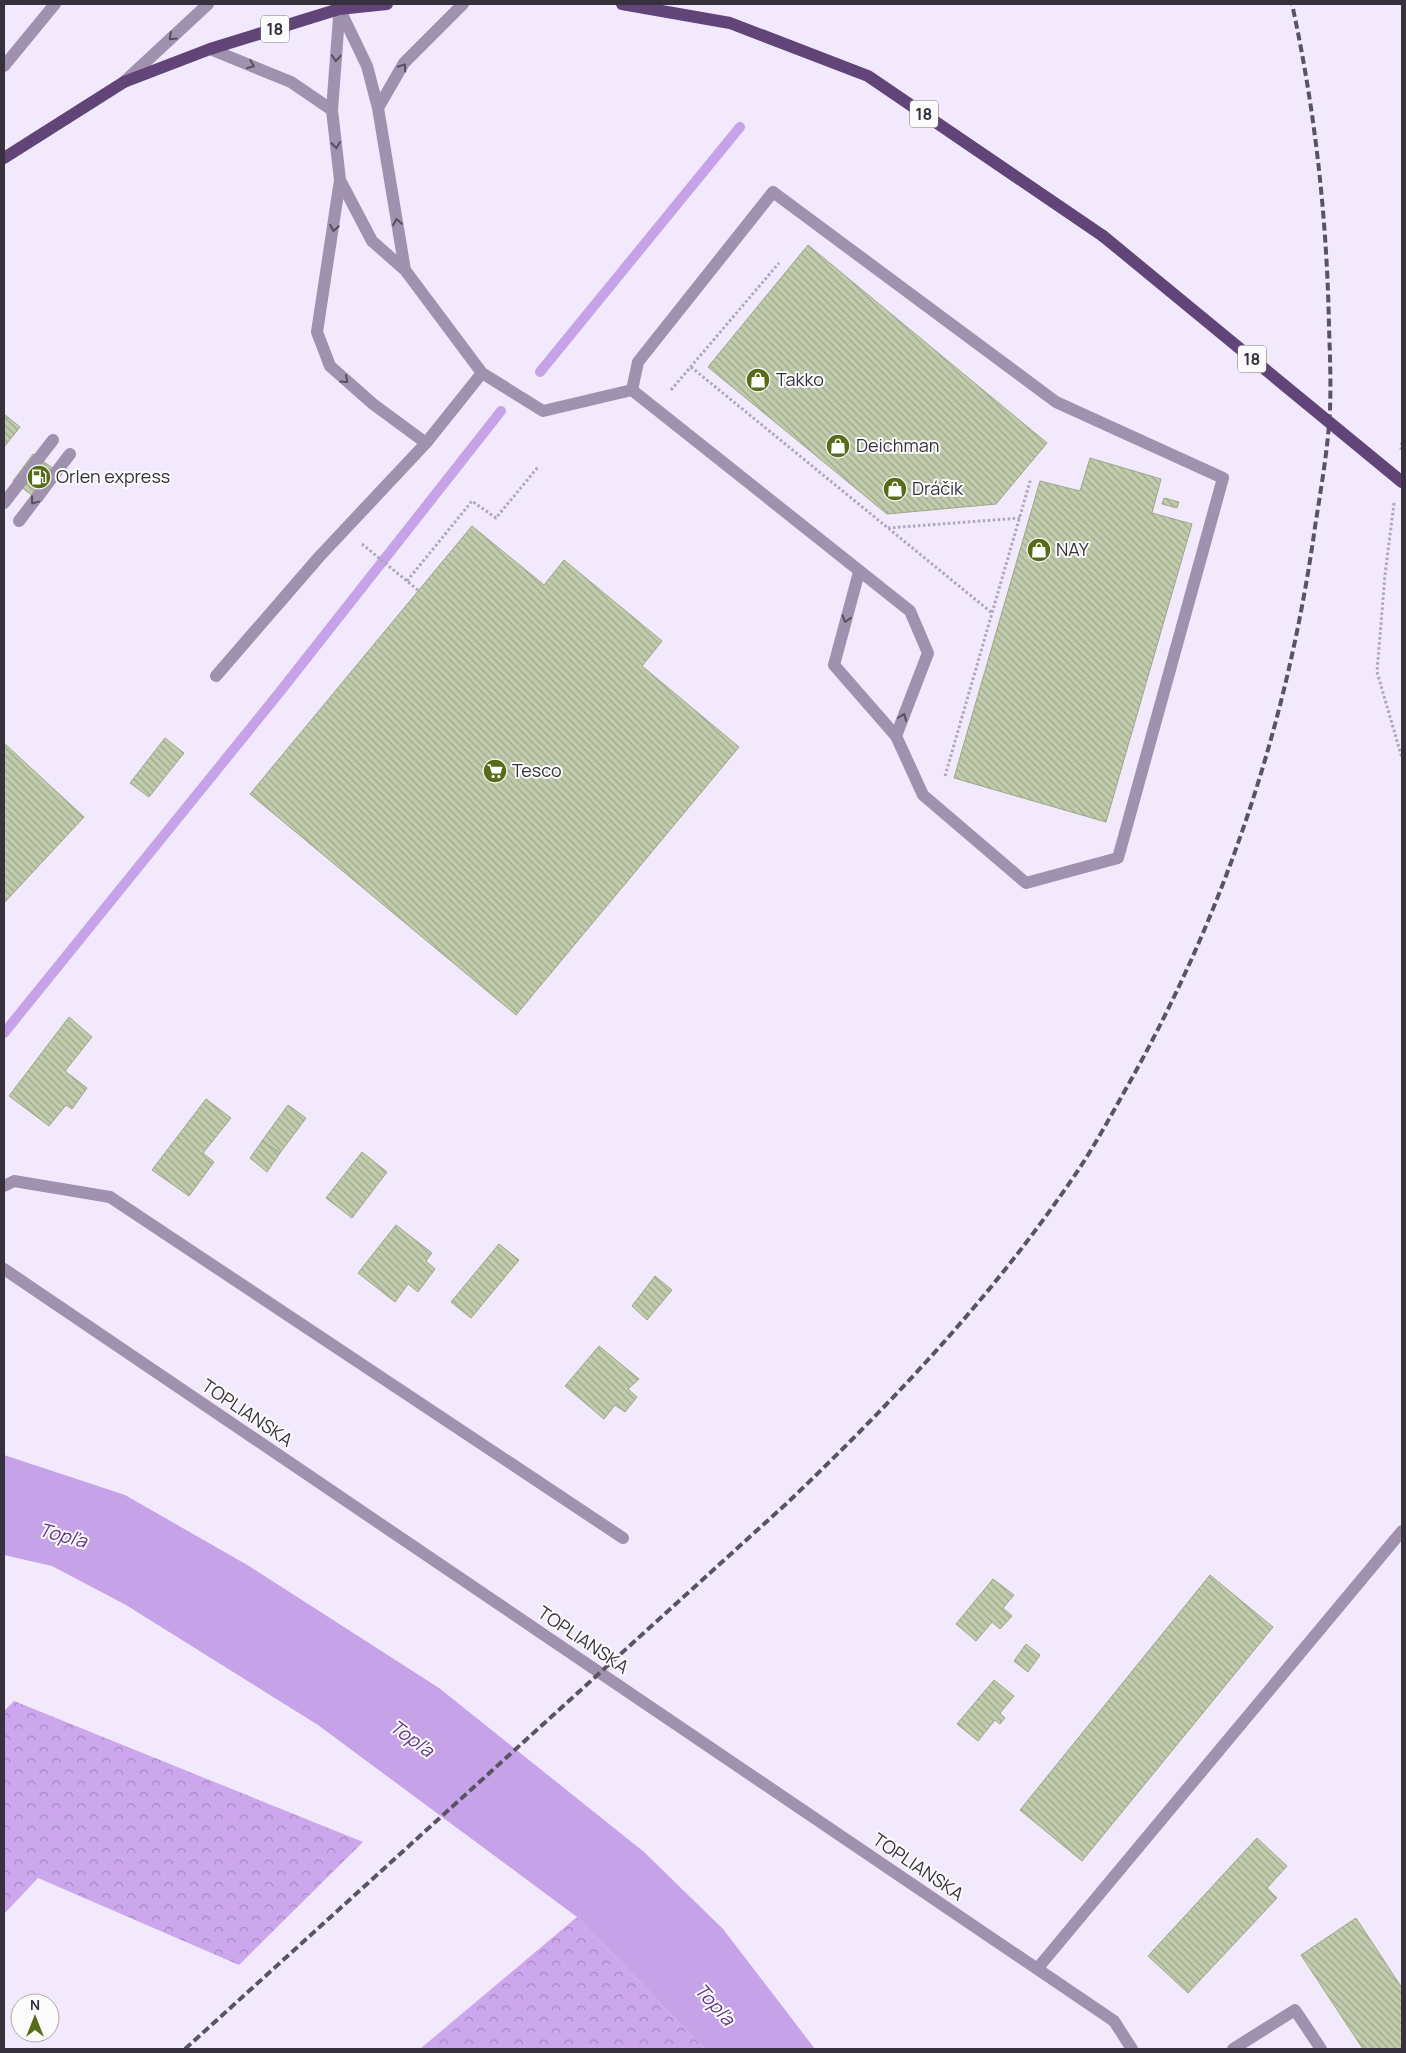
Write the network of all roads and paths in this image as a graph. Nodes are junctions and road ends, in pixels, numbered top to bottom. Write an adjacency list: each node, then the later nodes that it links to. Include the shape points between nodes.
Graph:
1 (55, 4): 8 (street)
2 (208, 4): 9 (street, one-way to 9)
3 (387, 4): 6 (main road, 18)
4 (463, 4): 10 (street, one-way to 4, via 404,63)
5 (622, 4): 27 (main road, 18, bridge, via 730,23 868,76 1103,236)
6 (339, 5): 7 (main road, 18); 10 (street, via 367,66); 11 (street, one-way to 11)
7 (210, 49): 9 (main road, 18); 11 (street, one-way to 11, via 292,82)
8 (4, 66)
9 (124, 82): 12 (main road, 18)
10 (378, 108): 15 (street, one-way to 10)
11 (332, 110): 13 (street, one-way to 13)
12 (4, 158)
13 (340, 180): 15 (street, via 372,241); 22 (street, one-way to 22, via 317,332 330,366 373,404)
14 (779, 263): 16 (path)
15 (405, 270): 17 (street)
16 (691, 367): 19 (path); 32 (path)
17 (482, 373): 18 (street, via 543,411); 22 (street)
18 (632, 390): 34 (street); 39 (street, via 638,362 773,192 1056,402 1222,478 1118,858 1026,883 923,795)
19 (669, 392)
20 (53, 440): 29 (street)
21 (1402, 440): 24 (path)
22 (426, 443): 38 (street, via 319,557)
23 (70, 454): 31 (street, one-way to 31)
24 (1400, 459)
25 (538, 467): 35 (path, via 496,518 472,501)
26 (1032, 478): 30 (path)
27 (1402, 482)
28 (1395, 498): 40 (path, via 1378,672)
29 (4, 504)
30 (1020, 518): 32 (path); 37 (path)
31 (19, 521)
32 (887, 528): 37 (path)
33 (368, 550): 35 (path)
34 (859, 572): 39 (street, one-way to 39, via 834,665); 39 (street, one-way to 34, via 928,653 910,610)
35 (406, 581): 36 (path)
36 (419, 591)
37 (992, 613): 41 (path)
38 (216, 676)
39 (896, 736)
40 (1402, 758)
41 (945, 776)
42 (4, 1186): 45 (street, via 14,1182 110,1197)
43 (4, 1270): 46 (street, TOPLIANSKA)
44 (1402, 1531): 46 (street)
45 (623, 1538)
46 (1038, 1969): 47 (street, TOPLIANSKA, via 1114,2021)
47 (1132, 2049)
48 (1233, 2049): 49 (street, via 1295,2010)
49 (1321, 2049)

